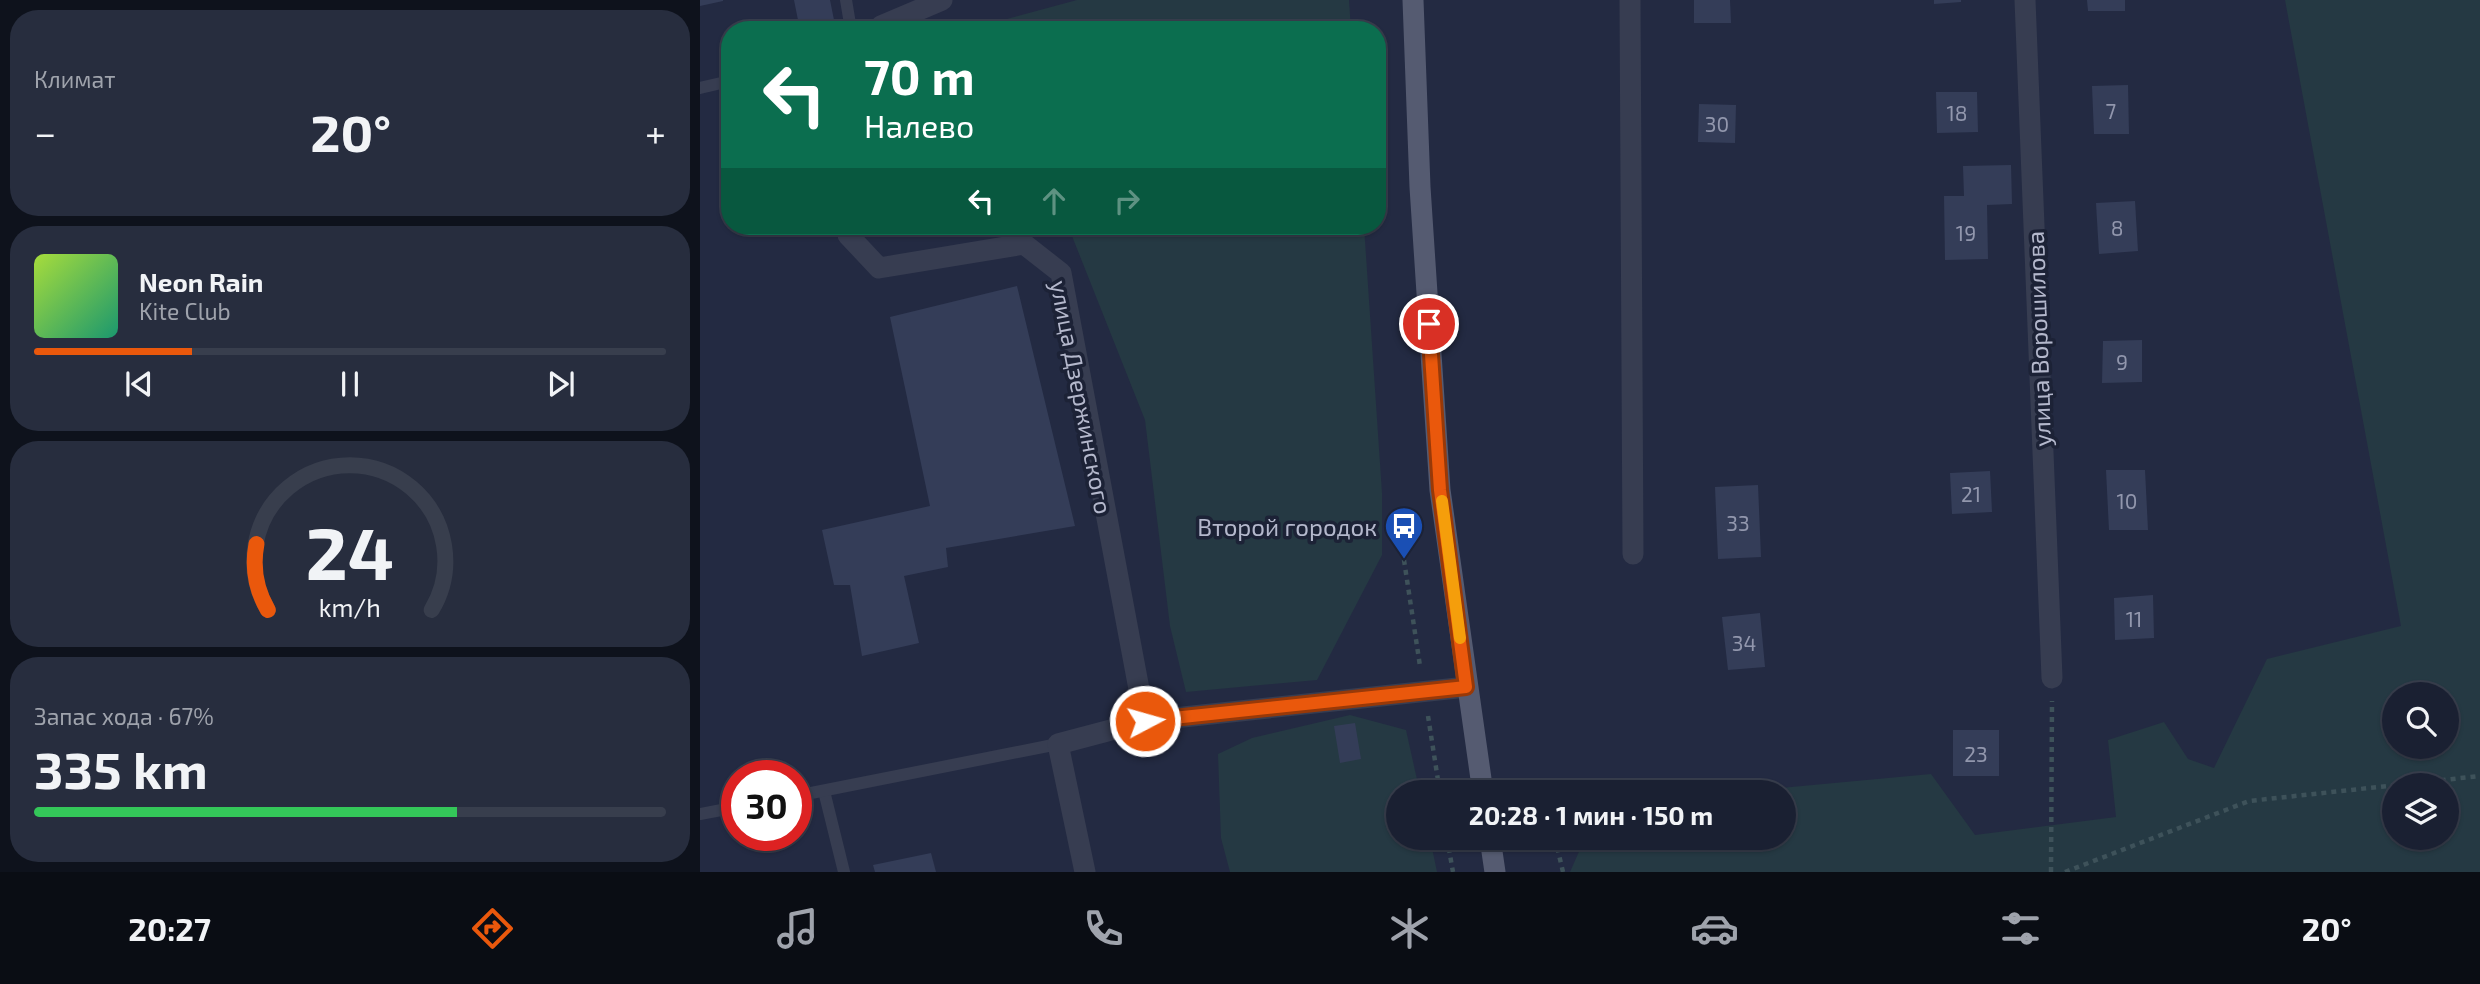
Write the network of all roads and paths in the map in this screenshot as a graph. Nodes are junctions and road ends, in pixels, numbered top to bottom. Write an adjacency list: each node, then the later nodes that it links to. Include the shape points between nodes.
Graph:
1 (846, 0): 6 (lane)
2 (942, 0): 7 (street)
3 (1413, 0): 13 (main road, via 1440,490)
4 (1630, 0): 11 (street)
5 (2025, 0): 12 (street, улица Ворошилова)
6 (850, 21)
7 (893, 21)
8 (721, 83): 9 (lane)
9 (700, 88)
10 (848, 235): 14 (street, улица Дзержинского, via 879,268 1024,244 1061,273)
11 (1633, 554)
12 (2052, 678): 30 (path)
13 (1466, 687): 14 (street); 17 (main road)
14 (1145, 721): 15 (street)
15 (1058, 744): 18 (lane); 26 (street)
16 (2480, 776): 31 (path, via 2249,801)
17 (1481, 780)
18 (824, 791): 19 (lane); 25 (lane)
19 (812, 793)
20 (721, 810): 21 (lane)
21 (700, 814)
22 (1449, 850): 27 (path)
23 (1492, 850): 28 (main road)
24 (1558, 850): 29 (path)
25 (844, 872)
26 (1085, 872)
27 (1453, 872)
28 (1495, 872)
29 (1563, 872)
30 (2050, 872)
31 (2065, 872)

